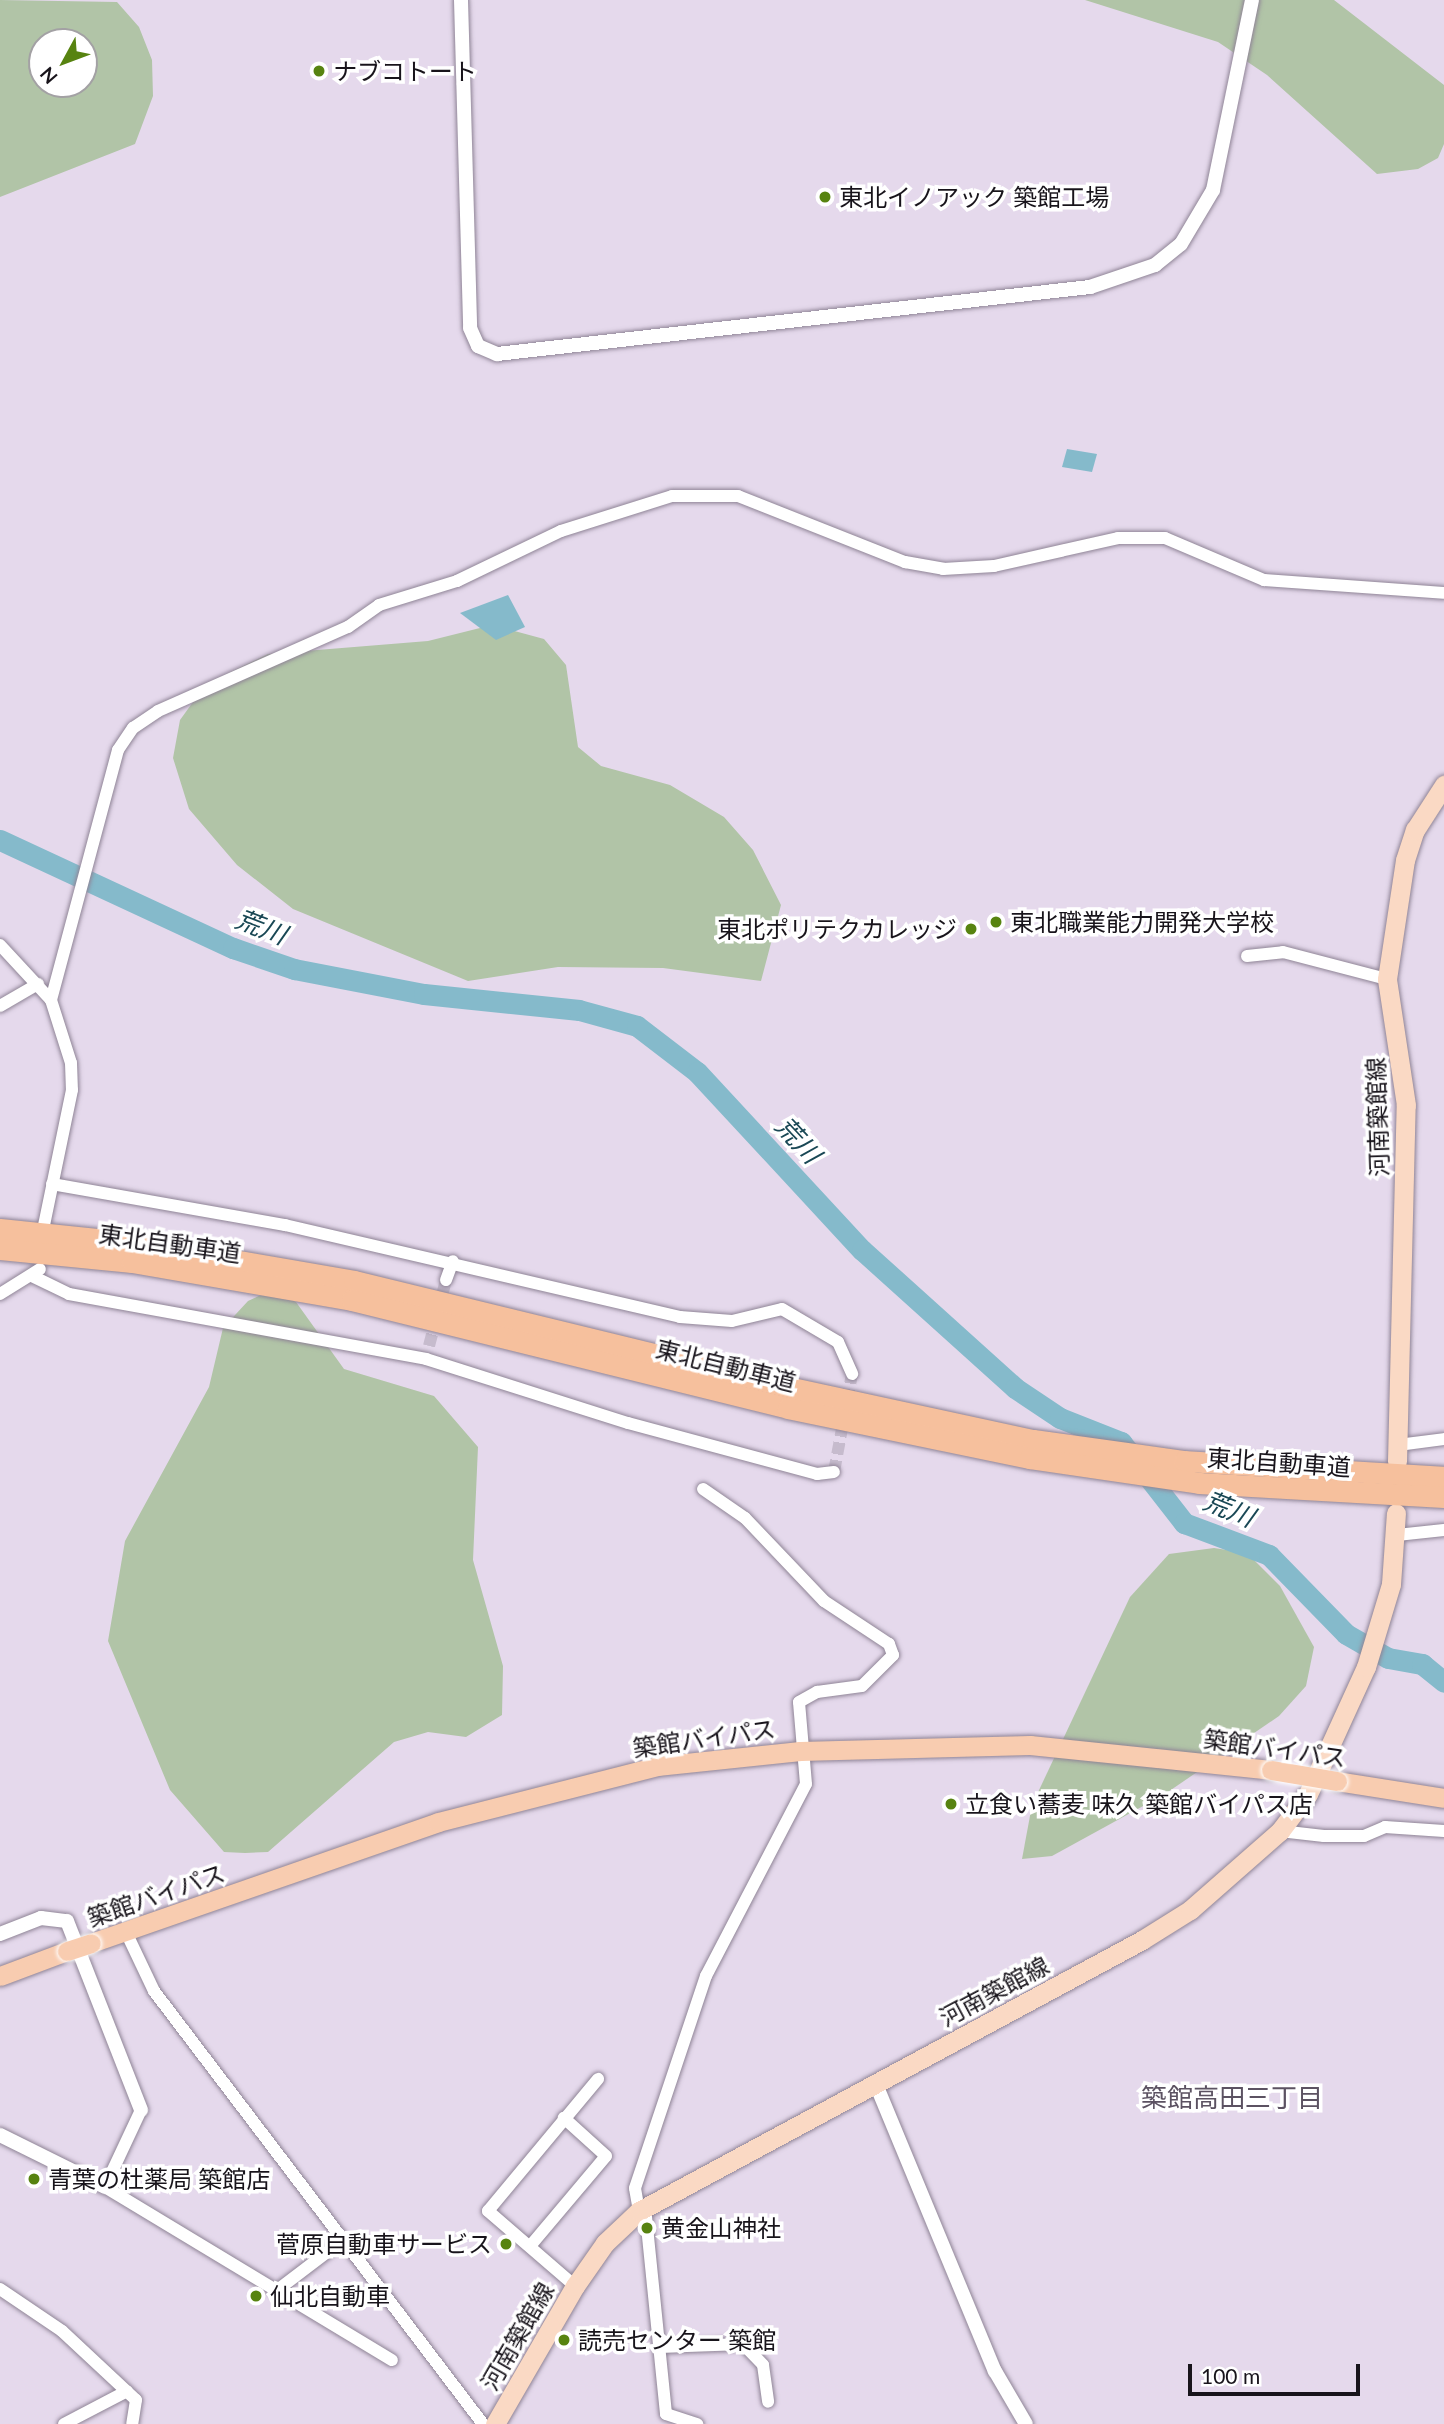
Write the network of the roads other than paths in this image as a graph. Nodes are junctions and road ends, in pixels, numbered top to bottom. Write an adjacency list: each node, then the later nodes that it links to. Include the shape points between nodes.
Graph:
1 (461, 0): 2 (street, via 470,328 478,346 497,354 1090,287 1155,265 1181,244 1213,190)
2 (1252, 0)
3 (1444, 593): 9 (street, via 1264,580 1165,538 1118,538 994,566 943,569 905,562 738,496 672,496 561,531 457,581 379,605 329,636 158,710 133,728 118,750)
4 (1444, 785): 7 (main road, 河南築館線, via 1415,830 1405,860)
5 (0, 945): 8 (street)
6 (1247, 956): 7 (street, via 1283,952)
7 (1387, 979): 20 (main road, 河南築館線, via 1406,1105)
8 (38, 984): 9 (street); 10 (street)
9 (52, 997): 11 (street, via 71,1069)
10 (0, 1006)
11 (52, 1184): 12 (street); 15 (street)
12 (44, 1225)
13 (0, 1229): 22 (highway, 東北自動車道, via 135,1243 354,1281 928,1420 1091,1449 1185,1461)
14 (0, 1249): 24 (highway, 東北自動車道, via 132,1262 352,1300 925,1439 1109,1471 1199,1483)
15 (453, 1261): 16 (street); 18 (street, via 701,1320 732,1321 782,1310 838,1342)
16 (446, 1280)
17 (0, 1294): 21 (street, via 36,1272 69,1294 427,1352 628,1423 817,1474)
18 (852, 1374)
19 (1444, 1439): 20 (street)
20 (1397, 1453)
21 (834, 1472)
22 (1444, 1477)
23 (703, 1489): 28 (street, via 745,1518 848,1621 893,1650 862,1686 817,1692 799,1702)
24 (1444, 1497)
25 (1396, 1513): 27 (main road, 河南築館線)
26 (1444, 1530): 27 (street)
27 (1396, 1535): 30 (main road, 河南築館線, via 1378,1632 1366,1667 1308,1794)
28 (800, 1751): 29 (highway, 築館バイパス, bridge, via 1030,1745 1271,1770); 32 (highway, 築館バイパス, via 657,1766 438,1822); 41 (street, via 806,1784 706,1976 635,2188)
29 (1444, 1798)
30 (1279, 1831): 31 (street, via 1364,1836 1385,1827); 36 (main road, 河南築館線, via 1190,1910)
31 (1444, 1831)
32 (126, 1932): 34 (highway, 築館バイパス, bridge); 42 (street, via 154,1991)
33 (0, 1934): 37 (street, via 41,1918 58,1917 73,1928)
34 (0, 1976)
35 (598, 2079): 38 (street)
36 (875, 2082): 41 (main road, 河南築館線); 56 (street, via 995,2371)
37 (141, 2110): 40 (street)
38 (564, 2118): 43 (street, via 606,2156); 43 (street, via 488,2211)
39 (0, 2135): 40 (street)
40 (105, 2187): 45 (street)
41 (642, 2209): 44 (main road, 河南築館線, via 605,2243); 47 (street)
42 (342, 2241): 45 (street); 53 (street)
43 (531, 2245): 44 (street)
44 (575, 2286): 54 (main road, 河南築館線)
45 (280, 2288): 48 (street)
46 (0, 2289): 49 (street, via 62,2331)
47 (659, 2347): 50 (street, via 743,2344 763,2365); 55 (street, via 666,2414)
48 (392, 2360)
49 (127, 2391): 51 (street); 52 (street, via 136,2400)
50 (768, 2402)
51 (64, 2424)
52 (132, 2424)
53 (483, 2424)
54 (495, 2424)
55 (697, 2424)
56 (1026, 2424)

